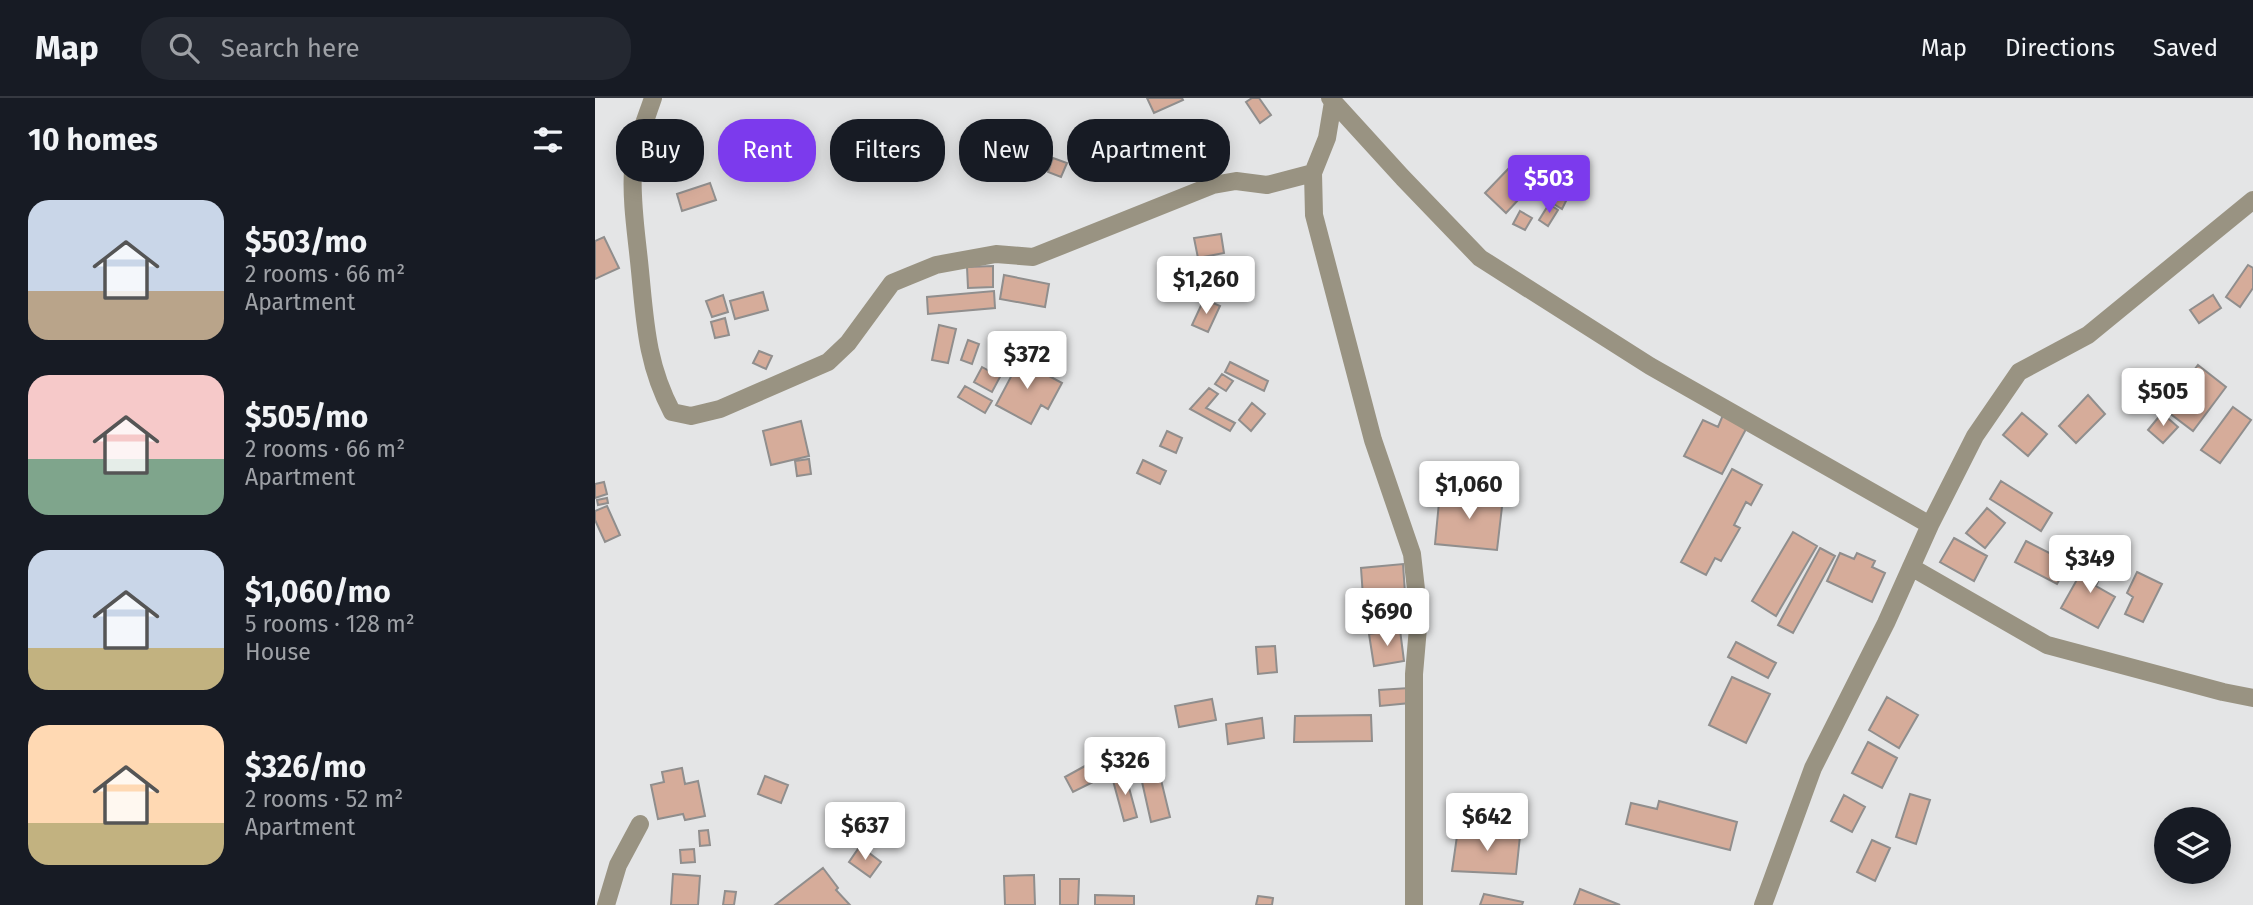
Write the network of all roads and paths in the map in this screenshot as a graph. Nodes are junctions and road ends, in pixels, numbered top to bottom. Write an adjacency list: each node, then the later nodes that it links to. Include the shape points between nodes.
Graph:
1 (653, 98): 3 (street, via 638,140 633,172 648,351 672,412 691,416 720,409 828,362 848,343 892,283 936,265 996,254 1033,257 1213,185 1236,181 1267,185)
2 (1332, 100): 3 (street, via 1327,138); 5 (street, via 1480,258 1650,366)
3 (1313, 173): 10 (street, via 1314,215 1373,440 1412,554 1419,616 1414,674)
4 (2253, 200): 5 (street, via 2088,335 2019,372 1975,436)
5 (1930, 525): 6 (street)
6 (1911, 567): 7 (street, via 2047,645); 11 (street, via 1813,768)
7 (2253, 698)
8 (640, 824): 9 (street, via 618,865)
9 (606, 905)
10 (1414, 905)
11 (1763, 905)

